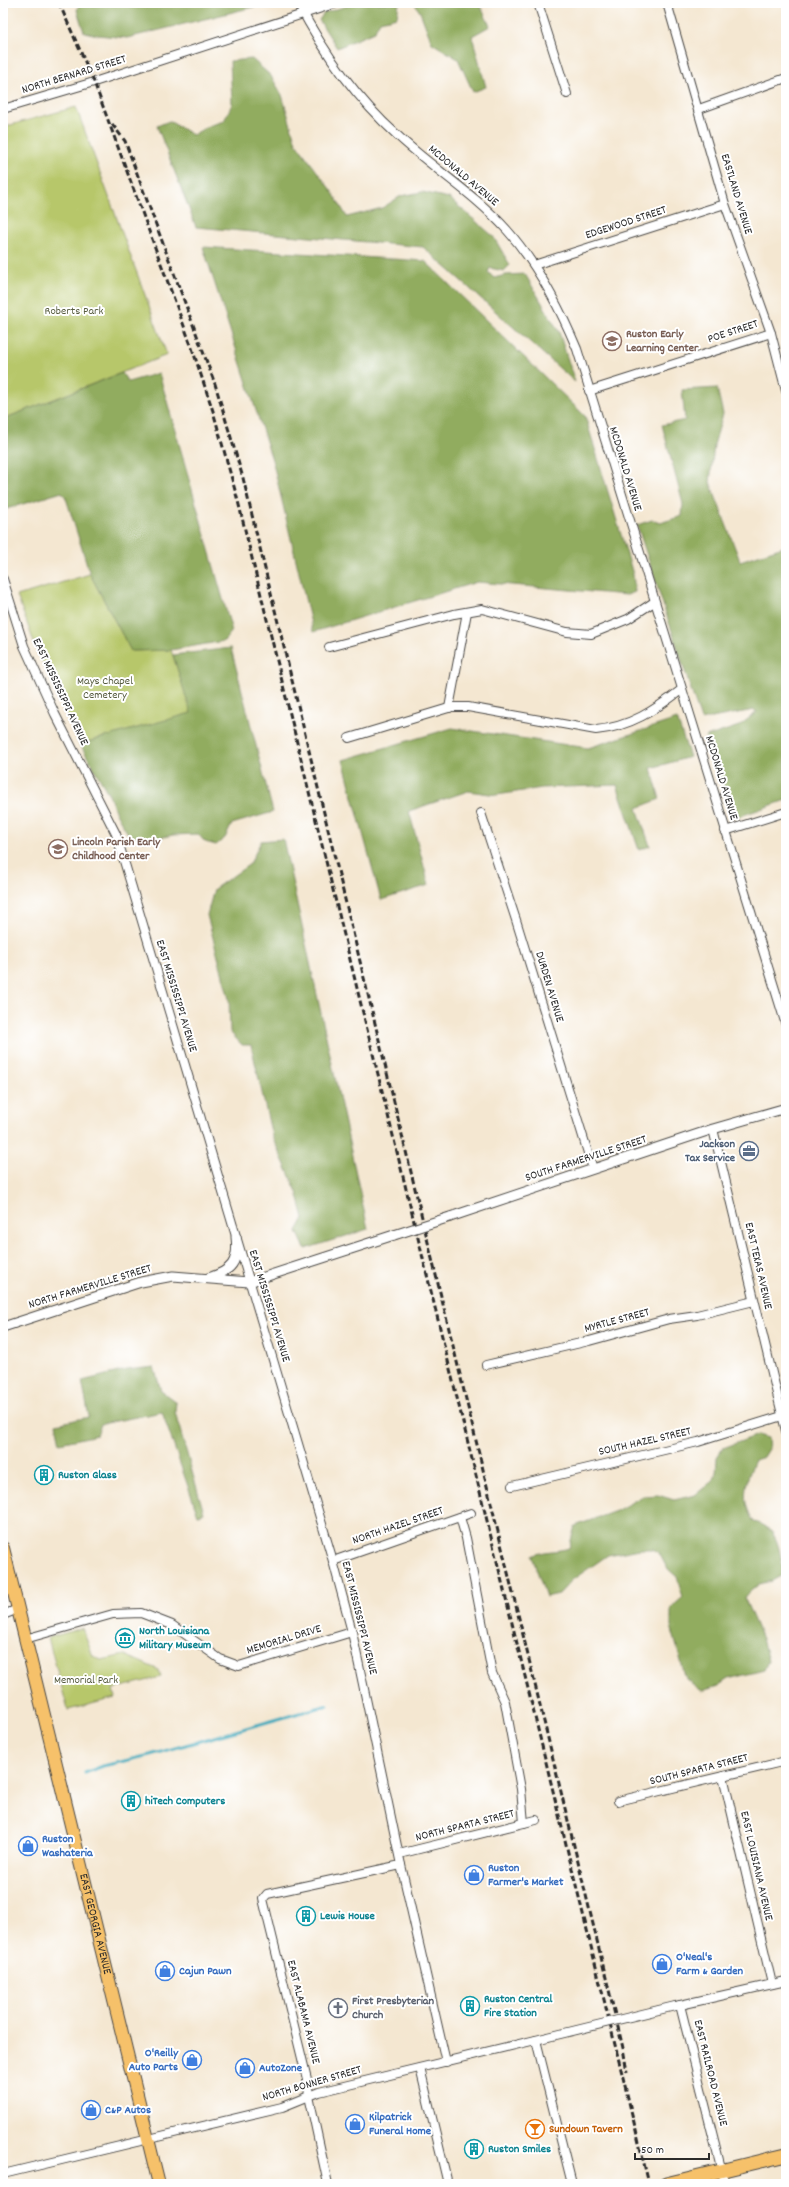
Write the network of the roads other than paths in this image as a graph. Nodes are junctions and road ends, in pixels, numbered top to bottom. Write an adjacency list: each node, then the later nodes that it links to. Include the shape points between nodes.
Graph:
1 (298, 3): 5 (street, MCDONALD AVENUE)
2 (337, 3): 5 (street, NORTH BERNARD STREET)
3 (538, 3): 7 (street)
4 (667, 3): 9 (street, EASTLAND AVENUE)
5 (304, 14): 8 (street, NORTH BERNARD STREET); 11 (street, MCDONALD AVENUE, via 330,60 363,102 398,136 506,229)
6 (786, 78): 9 (street)
7 (567, 94)
8 (3, 109)
9 (699, 109): 10 (street, EASTLAND AVENUE)
10 (725, 204): 11 (street, EDGEWOOD STREET); 12 (street, EASTLAND AVENUE)
11 (534, 265): 13 (street, MCDONALD AVENUE, via 561,311)
12 (771, 333): 13 (street, POE STREET); 14 (street, EASTLAND AVENUE)
13 (589, 391): 16 (street, MCDONALD AVENUE)
14 (786, 391)
15 (3, 579): 30 (street, EAST MISSISSIPPI AVENUE, via 24,646 55,714 116,834)
16 (654, 602): 17 (street, via 628,619 591,634 567,632 482,609); 19 (street, MCDONALD AVENUE)
17 (467, 612): 18 (street); 20 (street)
18 (329, 647)
19 (681, 690): 20 (street, via 636,720 615,728 596,730 468,706); 24 (street, MCDONALD AVENUE)
20 (449, 708): 21 (street)
21 (349, 738)
22 (786, 812): 24 (street)
23 (481, 813): 28 (street, DURDEN AVENUE)
24 (724, 831): 25 (street, MCDONALD AVENUE)
25 (786, 1025)
26 (786, 1108): 27 (street, SOUTH FARMERVILLE STREET)
27 (713, 1129): 28 (street, SOUTH FARMERVILLE STREET); 33 (street, EAST TEXAS AVENUE)
28 (593, 1169): 29 (street, SOUTH FARMERVILLE STREET, bridge)
29 (394, 1235): 32 (street, NORTH FARMERVILLE STREET)
30 (236, 1237): 31 (street, via 237,1254 232,1264 226,1271); 32 (street, EAST MISSISSIPPI AVENUE)
31 (204, 1279): 32 (street, NORTH FARMERVILLE STREET); 34 (street, NORTH FARMERVILLE STREET, via 173,1276 141,1282)
32 (249, 1282): 42 (street, EAST MISSISSIPPI AVENUE)
33 (754, 1301): 35 (street, MYRTLE STREET, via 669,1319); 36 (street, EAST TEXAS AVENUE)
34 (4, 1327)
35 (486, 1365)
36 (782, 1416): 37 (street, EAST TEXAS AVENUE); 38 (street, SOUTH HAZEL STREET, via 698,1442)
37 (786, 1431)
38 (512, 1486)
39 (471, 1513): 40 (street, NORTH HAZEL STREET)
40 (460, 1517): 42 (street, NORTH HAZEL STREET); 51 (street, via 492,1673 505,1702 521,1790)
41 (3, 1548): 43 (main road, EAST GEORGIA AVENUE)
42 (333, 1561): 45 (street, EAST MISSISSIPPI AVENUE)
43 (18, 1609): 44 (street); 46 (main road, EAST GEORGIA AVENUE)
44 (3, 1615)
45 (352, 1632): 46 (street, MEMORIAL DRIVE, via 239,1666 220,1659 172,1625 141,1613 113,1614); 52 (street, EAST MISSISSIPPI AVENUE)
46 (25, 1639): 61 (main road, EAST GEORGIA AVENUE)
47 (786, 1761): 48 (street, SOUTH SPARTA STREET)
48 (723, 1776): 49 (street, SOUTH SPARTA STREET); 55 (street, EAST LOUISIANA AVENUE)
49 (618, 1802)
50 (536, 1820): 51 (street, NORTH SPARTA STREET)
51 (524, 1823): 52 (street, NORTH SPARTA STREET)
52 (399, 1854): 53 (street, EAST MISSISSIPPI AVENUE)
53 (402, 1865): 58 (street, EAST MISSISSIPPI AVENUE); 60 (street, EAST ALABAMA AVENUE, via 268,1894 263,1899)
54 (786, 1981): 55 (street, NORTH BONNER STREET)
55 (772, 1984): 56 (street, NORTH BONNER STREET)
56 (678, 2005): 57 (street, NORTH BONNER STREET, bridge); 63 (street, EAST RAILROAD AVENUE)
57 (536, 2040): 58 (street, NORTH BONNER STREET); 68 (street)
58 (446, 2062): 59 (street, NORTH BONNER STREET)
59 (420, 2068): 60 (street, NORTH BONNER STREET); 67 (street)
60 (309, 2096): 61 (street, NORTH BONNER STREET, via 288,2106); 66 (street, EAST ALABAMA AVENUE)
61 (148, 2139): 64 (street, NORTH BONNER STREET); 65 (main road, EAST GEORGIA AVENUE)
62 (786, 2155): 63 (highway)
63 (721, 2170): 69 (highway); 70 (street, EAST RAILROAD AVENUE)
64 (3, 2174)
65 (159, 2184)
66 (328, 2184)
67 (448, 2184)
68 (572, 2184)
69 (666, 2184)
70 (725, 2184)

